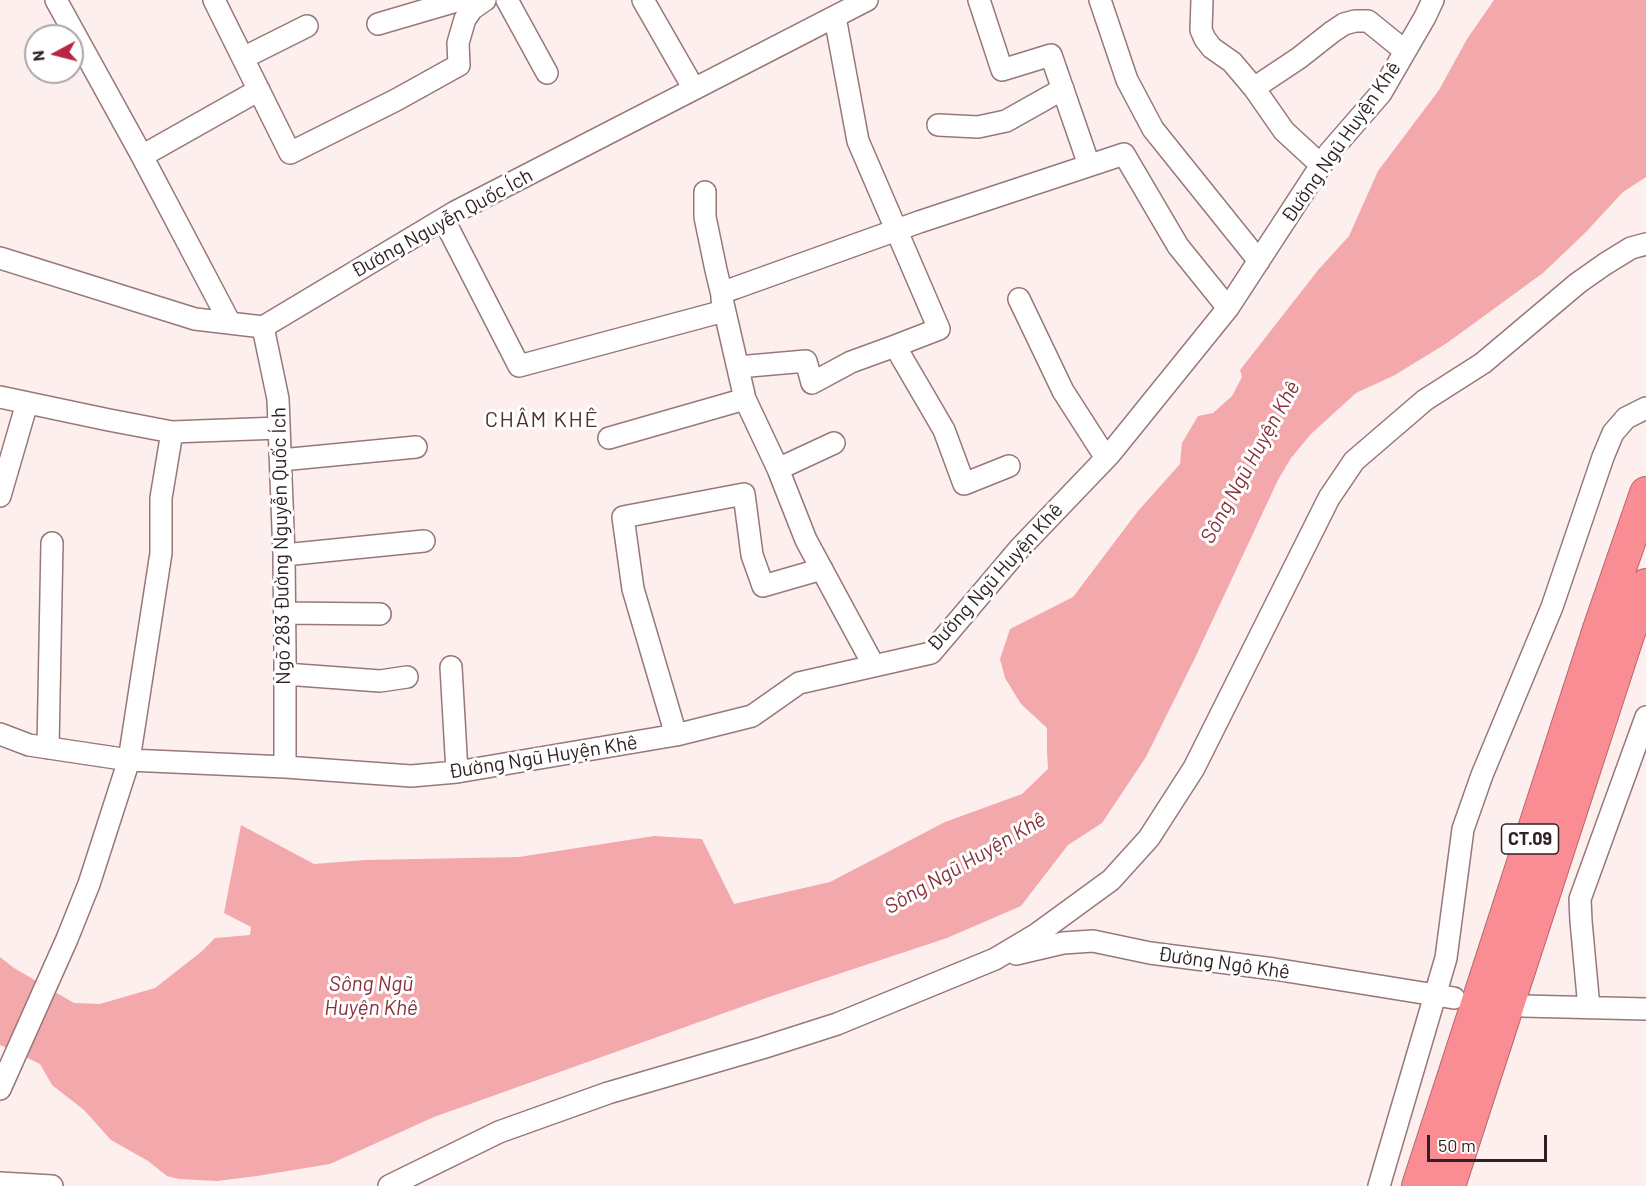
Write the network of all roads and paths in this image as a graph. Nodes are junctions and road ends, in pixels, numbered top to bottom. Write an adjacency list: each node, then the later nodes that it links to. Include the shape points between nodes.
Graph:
1 (56, 0): 23 (street)
2 (214, 0): 16 (street)
3 (460, 0): 13 (street)
4 (485, 0): 21 (street, via 465,19 458,43 459,65 290,153)
5 (507, 0): 17 (street)
6 (643, 0): 19 (street)
7 (867, 0): 12 (street, Đường Nguyễn Quốc Ích)
8 (979, 0): 20 (street, via 1002,70 1051,55)
9 (1100, 0): 31 (street, via 1127,80 1153,129)
10 (1202, 0): 18 (street, via 1201,30 1205,39)
11 (1433, 0): 15 (street, Đường Ngũ Huyện Khê)
12 (835, 17): 19 (street, Đường Nguyễn Quốc Ích); 28 (street, via 858,141)
13 (378, 24)
14 (307, 26): 16 (street)
15 (1405, 51): 18 (street, via 1368,21 1355,21 1344,24); 25 (street, Đường Ngũ Huyện Khê, via 1381,93)
16 (243, 58): 21 (street)
17 (547, 73)
18 (1254, 88): 25 (street, via 1284,131)
19 (694, 89): 27 (street, Đường Nguyễn Quốc Ích)
20 (1063, 89): 22 (street, via 1006,121 978,127); 24 (street)
21 (259, 90): 23 (street)
22 (938, 125)
23 (142, 156): 35 (street)
24 (1089, 165): 28 (street); 34 (street, via 1124,154 1178,246)
25 (1321, 165): 31 (street, Đường Ngũ Huyện Khê)
26 (705, 192): 33 (street, via 705,217)
27 (444, 219): 33 (street, via 519,366); 36 (street, Đường Nguyễn Quốc Ích)
28 (896, 230): 33 (street, via 735,288); 37 (street, via 939,329)
29 (1646, 244): 72 (street, via 1631,248 1578,283 1483,363 1425,400 1354,461 1329,498 1194,768 1149,838 1111,880)
30 (0, 258): 35 (street, via 195,319)
31 (1258, 261): 34 (street, Đường Ngũ Huyện Khê)
32 (1019, 299): 48 (street, via 1064,391)
33 (723, 303): 38 (street)
34 (1228, 308): 48 (street, Đường Ngũ Huyện Khê)
35 (230, 323): 36 (street)
36 (263, 327): 43 (street, Ngõ 283 Đường Nguyễn Quốc Ích, via 278,399)
37 (895, 346): 38 (street, via 851,362 812,384 806,361); 50 (street, via 944,430 963,484)
38 (738, 367): 40 (street)
39 (0, 397): 41 (street)
40 (745, 399): 45 (street); 51 (street)
41 (27, 403): 44 (street); 53 (street)
42 (1646, 408): 73 (street, via 1626,418 1613,433 1603,456 1552,607 1463,829 1446,958)
43 (279, 428): 44 (street); 49 (street, Ngõ 283 Đường Nguyễn Quốc Ích)
44 (172, 432): 69 (street, via 161,498 161,553)
45 (609, 438)
46 (834, 443): 51 (street)
47 (416, 447): 49 (street)
48 (1106, 458): 61 (street, Đường Ngũ Huyện Khê, via 1020,548 931,653)
49 (280, 460): 56 (street, Ngõ 283 Đường Nguyễn Quốc Ích)
50 (1009, 466)
51 (778, 469): 57 (street)
52 (1646, 493): 82 (highway, CT.09)
53 (0, 496)
54 (424, 541): 56 (street)
55 (52, 543): 68 (street)
56 (284, 555): 59 (street, Ngõ 283 Đường Nguyễn Quốc Ích)
57 (822, 569): 61 (street); 67 (street, via 763,586 752,555 744,494 623,517 633,589)
58 (1646, 585): 83 (highway, CT.09)
59 (285, 613): 60 (street); 63 (street, Ngõ 283 Đường Nguyễn Quốc Ích)
60 (380, 614)
61 (874, 666): 67 (street, Đường Ngũ Huyện Khê, via 799,683 752,716)
62 (451, 667): 71 (street)
63 (285, 674): 64 (street, via 380,681); 70 (street, Ngõ 283 Đường Nguyễn Quốc Ích)
64 (407, 677)
65 (1646, 717): 75 (street, via 1580,899)
66 (0, 734): 68 (street, Đường Ngũ Huyện Khê)
67 (676, 735): 71 (street, Đường Ngũ Huyện Khê)
68 (48, 748): 69 (street, Đường Ngũ Huyện Khê)
69 (129, 760): 70 (street, Đường Ngũ Huyện Khê); 77 (street, via 89,884)
70 (285, 767): 71 (street, Đường Ngũ Huyện Khê, via 411,776)
71 (458, 772)
72 (995, 959): 73 (street, Đường Ngô Khê, via 1063,943 1093,941 1150,953); 80 (street, via 837,1024 608,1093 499,1132)
73 (1445, 996): 81 (street)
74 (1523, 1006): 75 (street)
75 (1589, 1008): 76 (street)
76 (1646, 1009)
77 (3, 1083)
78 (0, 1183): 79 (street)
79 (52, 1186)
80 (389, 1186)
81 (1379, 1186)
82 (1418, 1186)
83 (1449, 1186)

